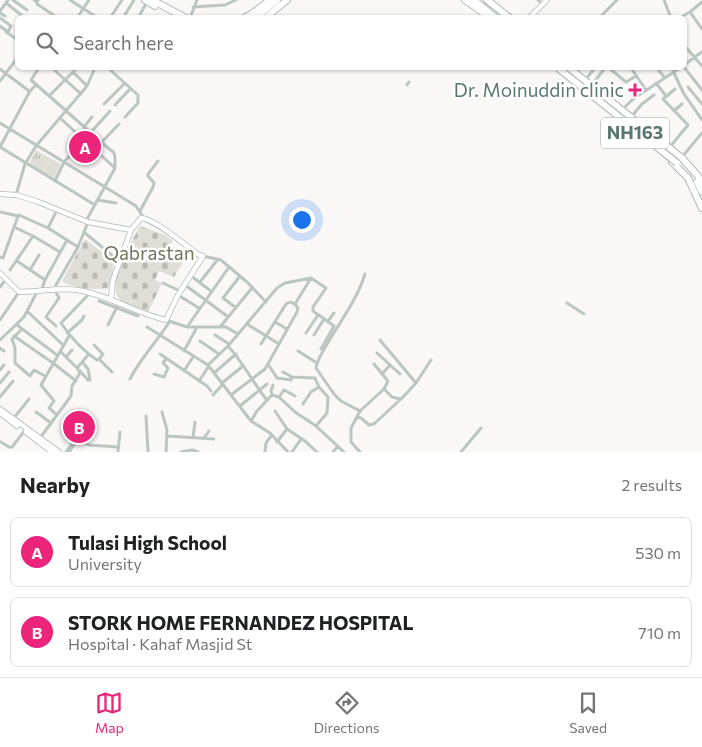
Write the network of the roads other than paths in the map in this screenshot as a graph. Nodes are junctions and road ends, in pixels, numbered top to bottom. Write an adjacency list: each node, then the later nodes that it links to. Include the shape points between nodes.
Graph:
1 (13, 0): 26 (street); 31 (street)
2 (33, 0): 23 (street)
3 (70, 0): 30 (street)
4 (89, 0): 30 (street)
5 (122, 0): 38 (street)
6 (134, 0): 39 (street)
7 (148, 0): 28 (highway); 40 (street); 41 (highway)
8 (168, 0): 28 (street)
9 (197, 0): 29 (street)
10 (236, 0): 21 (street)
11 (277, 0): 45 (highway)
12 (283, 0): 46 (highway)
13 (287, 0): 47 (highway)
14 (465, 0): 48 (highway)
15 (474, 0): 49 (highway)
16 (481, 0): 50 (highway)
17 (538, 0): 27 (street)
18 (546, 0): 27 (street)
19 (617, 0): 53 (street)
20 (664, 0): 54 (street)
21 (229, 1): 29 (street)
22 (268, 1): 44 (highway)
23 (38, 2): 35 (street)
24 (492, 2): 51 (highway)
25 (702, 2): 33 (street)
26 (8, 3): 32 (street); 34 (street)
27 (542, 4): 52 (street)
28 (163, 6): 42 (highway)
29 (193, 7): 43 (street)
30 (83, 9): 36 (street); 37 (street)
31 (28, 10)
32 (0, 12): 56 (street)
33 (690, 12): 55 (street); 59 (street)
34 (22, 15)
35 (54, 15)
36 (79, 15)
37 (93, 15)
38 (112, 15)
39 (125, 15)
40 (140, 15)
41 (171, 15)
42 (182, 15)
43 (189, 15)
44 (248, 15)
45 (259, 15)
46 (266, 15)
47 (267, 15)
48 (487, 15)
49 (492, 15)
50 (499, 15)
51 (507, 15)
52 (532, 15)
53 (602, 15)
54 (670, 15)
55 (684, 15)
56 (5, 16)
57 (0, 18): 58 (street, via 11,27 8,32)
58 (1, 29): 60 (street)
59 (702, 29)
60 (15, 38)
61 (687, 49): 63 (street)
62 (702, 52): 63 (street)
63 (694, 57): 65 (street); 66 (street)
64 (15, 61): 85 (street)
65 (687, 63)
66 (702, 66)
67 (0, 68): 85 (street)
68 (38, 70): 94 (street, via 31,79)
69 (54, 70): 89 (street)
70 (94, 70): 95 (street)
71 (110, 70): 92 (street)
72 (559, 70): 86 (highway, NH163)
73 (560, 70): 146 (highway, bridge, via 682,168)
74 (567, 70): 86 (highway)
75 (570, 70): 142 (highway, bridge, via 685,165)
76 (571, 70): 90 (highway, NH163)
77 (593, 70): 90 (street)
78 (605, 70): 96 (street)
79 (610, 70): 87 (street, via 626,82)
80 (632, 70): 87 (street)
81 (659, 70): 88 (street)
82 (687, 70): 101 (street)
83 (674, 71): 88 (street); 119 (street, via 684,94)
84 (73, 72): 89 (street); 95 (street)
85 (6, 73): 91 (street); 102 (street)
86 (565, 75): 129 (highway, NH163)
87 (636, 76): 100 (street)
88 (664, 77): 93 (street)
89 (66, 80): 103 (street); 105 (street)
90 (584, 80): 96 (highway, NH163)
91 (0, 81)
92 (125, 83): 98 (street); 107 (street)
93 (656, 83): 100 (street); 106 (street)
94 (36, 85): 102 (street); 105 (street)
95 (87, 86): 103 (street)
96 (591, 86): 111 (highway, NH163)
97 (688, 87): 109 (street)
98 (130, 89): 110 (street); 116 (street, via 139,100)
99 (675, 89): 106 (street)
100 (646, 90): 111 (street)
101 (702, 90)
102 (30, 91): 123 (street)
103 (81, 94): 112 (street)
104 (654, 95): 117 (street)
105 (49, 96): 112 (street)
106 (666, 96): 114 (street, via 663,99)
107 (104, 104)
108 (682, 104): 114 (street)
109 (702, 104)
110 (115, 105)
111 (622, 110): 117 (highway, NH163)
112 (66, 111): 118 (street); 122 (street)
113 (110, 111): 124 (street)
114 (674, 111): 132 (street, via 688,125)
115 (92, 117): 122 (street)
116 (125, 117)
117 (631, 117): 126 (highway, NH163)
118 (61, 119): 127 (street); 130 (street)
119 (702, 120)
120 (0, 123): 123 (street)
121 (119, 124): 128 (street)
122 (84, 127): 124 (street)
123 (8, 129): 130 (street); 131 (street)
124 (90, 132): 127 (street); 128 (street)
125 (702, 133): 133 (street)
126 (655, 136): 129 (highway); 132 (highway, NH163)
127 (84, 140): 135 (street); 137 (street)
128 (102, 143): 137 (street, via 114,153)
129 (649, 143): 149 (highway, NH163, via 688,178)
130 (36, 146): 135 (street); 136 (street)
131 (0, 147): 136 (street)
132 (669, 148): 133 (highway, NH163)
133 (682, 158): 138 (highway, NH163)
134 (158, 161): 151 (street, via 148,174 154,184)
135 (64, 162): 139 (street); 141 (street)
136 (26, 164): 139 (street); 144 (street)
137 (115, 168): 141 (street)
138 (700, 174): 140 (highway, NH163)
139 (55, 180): 148 (street)
140 (702, 184)
141 (106, 187): 145 (street); 151 (street)
142 (702, 192)
143 (0, 195): 144 (street)
144 (16, 195): 150 (street)
145 (98, 200): 147 (street); 148 (street)
146 (702, 201)
147 (116, 203)
148 (95, 205): 155 (street)
149 (702, 208)
150 (57, 210): 155 (street); 157 (street)
151 (140, 211): 154 (street)
152 (0, 212): 153 (street)
153 (18, 216): 156 (street); 157 (street)
154 (144, 218): 158 (street, via 140,218); 165 (street)
155 (87, 221): 158 (street); 159 (street)
156 (14, 227): 160 (street); 166 (street)
157 (48, 228): 161 (street)
158 (131, 230): 168 (street)
159 (85, 233): 162 (street); 168 (street)
160 (33, 236): 163 (street); 169 (street)
161 (67, 240): 162 (street); 163 (street)
162 (78, 247): 185 (street)
163 (60, 252): 179 (street)
164 (39, 255): 172 (street)
165 (203, 256): 167 (street); 175 (street)
166 (0, 257)
167 (218, 259): 170 (street); 180 (street)
168 (120, 260): 191 (street)
169 (18, 261): 171 (street); 172 (street)
170 (229, 268): 176 (street); 186 (street)
171 (10, 270)
172 (30, 270): 179 (street)
173 (0, 273): 178 (street)
174 (364, 274): 258 (street, via 357,296)
175 (190, 276): 180 (street); 182 (street)
176 (240, 276): 184 (street); 198 (street, via 223,298)
177 (311, 278): 195 (street, via 285,283); 197 (street); 204 (street, via 326,288 313,307)
178 (6, 279): 183 (street); 187 (street)
179 (45, 280): 188 (street)
180 (200, 282): 186 (street)
181 (163, 283): 190 (street)
182 (185, 285): 190 (street); 192 (street)
183 (0, 287)
184 (252, 288): 195 (street); 198 (street)
185 (55, 290): 188 (street); 189 (street, via 76,289); 214 (street, via 58,298 46,317)
186 (212, 291): 192 (street)
187 (19, 292): 188 (street); 208 (street)
188 (39, 292): 201 (street)
189 (91, 293): 191 (street); 223 (street, via 61,323)
190 (180, 293): 200 (street); 210 (street)
191 (111, 299): 194 (street)
192 (205, 299): 200 (street); 207 (street)
193 (99, 301): 199 (street)
194 (120, 302): 199 (street); 210 (street)
195 (266, 302): 212 (street)
196 (567, 303): 203 (street)
197 (295, 304): 211 (street, via 286,304); 221 (street, via 297,312)
198 (235, 307): 207 (street)
199 (116, 308): 206 (street); 215 (street)
200 (199, 308): 217 (street)
201 (27, 311): 213 (street); 237 (street)
202 (334, 313): 209 (street)
203 (584, 314)
204 (318, 315): 209 (street); 222 (street)
205 (84, 316): 223 (street)
206 (138, 316)
207 (228, 316): 220 (street)
208 (0, 320)
209 (326, 320): 226 (street); 239 (street, via 334,327)
210 (168, 321): 217 (street); 228 (street)
211 (275, 321): 221 (street); 229 (street)
212 (247, 324): 224 (street); 229 (street)
213 (18, 325): 219 (street); 230 (street)
214 (56, 326)
215 (108, 326)
216 (147, 327): 228 (street)
217 (187, 327): 218 (street)
218 (197, 327): 220 (street); 243 (street)
219 (22, 328): 227 (street); 250 (street)
220 (220, 328): 224 (street, via 226,327)
221 (287, 329): 234 (street)
222 (306, 333)
223 (68, 334): 237 (street); 246 (street)
224 (238, 334): 236 (street)
225 (215, 335): 236 (street)
226 (314, 335)
227 (14, 336): 256 (street); 275 (street, via 15,363 30,376 34,370)
228 (160, 336): 243 (street); 277 (street)
229 (265, 337): 233 (street); 234 (street)
230 (0, 340)
231 (380, 340): 284 (street)
232 (200, 341): 248 (street)
233 (261, 344)
234 (278, 344): 261 (street)
235 (94, 345): 253 (street, via 103,354)
236 (229, 345): 248 (street); 249 (street)
237 (63, 346): 242 (street)
238 (0, 348): 241 (street)
239 (321, 349)
240 (72, 350): 252 (street)
241 (4, 351)
242 (60, 351): 250 (street); 252 (street)
243 (184, 351): 251 (street)
244 (298, 351): 258 (street)
245 (377, 353): 262 (street)
246 (89, 354): 253 (street); 257 (street)
247 (160, 354): 254 (street)
248 (219, 354): 263 (street)
249 (236, 354): 264 (street); 270 (street)
250 (57, 356): 256 (street)
251 (193, 356): 263 (street); 267 (street)
252 (66, 357): 265 (street)
253 (99, 359): 269 (street)
254 (166, 359): 267 (street); 272 (street, via 163,363 168,368 164,377)
255 (431, 360): 284 (street)
256 (53, 363): 275 (street); 280 (street)
257 (83, 363): 265 (street); 265 (street, via 90,380)
258 (317, 363): 302 (street, via 317,370 334,394)
259 (374, 364): 273 (street)
260 (4, 365): 266 (street)
261 (267, 365): 276 (street, via 277,378 290,380); 278 (street)
262 (390, 365): 273 (street); 274 (street)
263 (209, 366): 270 (street); 281 (street)
264 (244, 366): 278 (street); 283 (street)
265 (79, 369): 280 (street, via 80,376)
266 (0, 370)
267 (184, 371): 281 (street)
268 (9, 372): 282 (street)
269 (112, 372)
270 (214, 372): 283 (street)
271 (283, 372): 276 (street)
272 (154, 374)
273 (382, 374): 288 (street, via 388,381)
274 (400, 374)
275 (45, 376): 306 (street, via 41,386 54,401 49,408)
276 (292, 377): 287 (street, via 312,378)
277 (130, 379)
278 (252, 380): 289 (street); 291 (street)
279 (13, 381): 293 (street)
280 (76, 381): 306 (street, via 71,396)
281 (199, 381): 283 (street, via 212,393)
282 (0, 383)
283 (223, 383): 291 (street)
284 (416, 383): 297 (street)
285 (267, 384): 289 (street)
286 (273, 385): 290 (street)
287 (319, 386): 298 (street); 313 (street, via 328,397 327,413)
288 (384, 389): 297 (street); 302 (street)
289 (260, 391): 296 (street); 299 (street)
290 (272, 395): 294 (street); 296 (street)
291 (231, 396): 299 (street)
292 (295, 396): 294 (street, via 284,390)
293 (0, 397)
294 (279, 397): 313 (street)
295 (29, 400): 309 (street)
296 (267, 400): 310 (street)
297 (400, 400): 308 (street, via 374,424 369,425)
298 (303, 404)
299 (240, 406): 310 (street)
300 (0, 408): 309 (street)
301 (275, 411): 315 (street)
302 (360, 411): 308 (street)
303 (36, 412): 312 (street)
304 (162, 412): 319 (street)
305 (0, 413): 316 (street)
306 (57, 415): 312 (street)
307 (146, 416): 334 (street)
308 (357, 418): 344 (street, via 350,436)
309 (13, 419): 316 (street)
310 (251, 421): 320 (street)
311 (195, 422): 321 (street)
312 (51, 423): 322 (street)
313 (316, 426): 329 (street)
314 (481, 428): 345 (street)
315 (287, 429): 326 (street); 328 (street)
316 (26, 430): 322 (street); 327 (street, via 12,447); 331 (street)
317 (209, 430): 323 (street)
318 (120, 432): 330 (street)
319 (167, 436): 321 (street); 335 (street)
320 (271, 436): 328 (street); 338 (street)
321 (193, 438): 323 (street)
322 (39, 439): 332 (street)
323 (203, 439): 324 (street)
324 (214, 439)
325 (78, 440): 330 (street); 333 (street); 333 (street, via 84,431)
326 (301, 440): 340 (street); 341 (street)
327 (1, 442)
328 (277, 442): 339 (street)
329 (338, 446): 342 (street); 343 (street)
330 (118, 450)
331 (52, 452)
332 (59, 452)
333 (67, 452)
334 (148, 452)
335 (166, 452)
336 (181, 452): 337 (street)
337 (198, 452)
338 (265, 452)
339 (288, 452)
340 (292, 452)
341 (317, 452)
342 (333, 452)
343 (344, 452)
344 (360, 452)
345 (461, 452)

